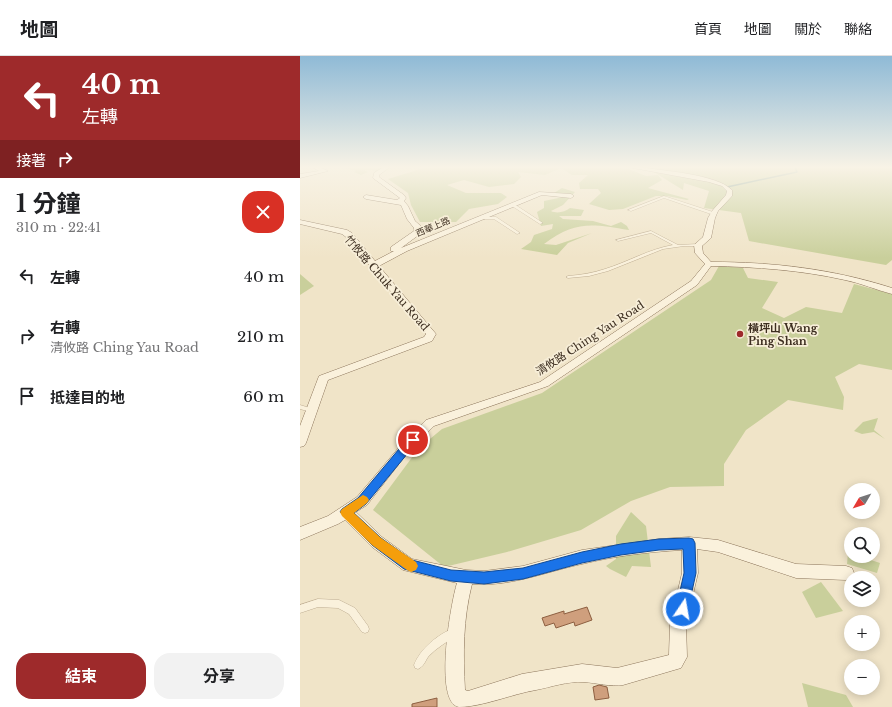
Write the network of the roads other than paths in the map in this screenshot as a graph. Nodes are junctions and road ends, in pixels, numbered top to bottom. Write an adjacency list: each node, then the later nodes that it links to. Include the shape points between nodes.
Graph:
1 (369, 197): 7 (street)
2 (403, 197): 7 (street)
3 (533, 197): 8 (street, 西華上路)
4 (663, 197): 9 (lane)
5 (665, 197): 10 (lane)
6 (727, 197): 10 (street)
7 (399, 202): 18 (street, via 403,203 408,218 418,229)
8 (513, 206): 11 (street, 西華上路); 13 (lane)
9 (630, 210)
10 (712, 213): 16 (street, via 707,238)
11 (477, 218): 14 (lane, via 495,218); 18 (street, 西華上路)
12 (300, 222): 20 (street, 竹攸路 Chuk Yau Road, via 344,232)
13 (541, 223)
14 (518, 233)
15 (618, 240): 17 (lane, via 651,232)
16 (698, 245): 17 (lane); 19 (street, via 700,253)
17 (677, 246): 21 (lane, via 646,254 607,270)
18 (385, 258): 20 (street, 西華上路)
19 (709, 264): 22 (street, via 791,268 836,275); 25 (street, 清攸路 Ching Yau Road, via 694,283 544,384 430,423 404,448 362,501)
20 (374, 266): 23 (street, 竹攸路 Chuk Yau Road, via 431,337 323,378)
21 (568, 277)
22 (892, 291)
23 (306, 409): 24 (street, 竹攸路 Chuk Yau Road)
24 (300, 443)
25 (346, 512): 26 (street, 清攸路 Ching Yau Road, via 334,520); 29 (street, via 377,542 408,565)
26 (300, 534)
27 (689, 543): 28 (street, via 718,546 796,571); 29 (street, via 582,557 523,574); 32 (street, via 690,573 678,624 678,657 674,663 617,677 582,673 522,683 465,700 456,694)
28 (844, 573)
29 (466, 578): 32 (street, via 459,601)
30 (300, 609): 31 (lane, via 318,603 339,604 352,611)
31 (365, 629)
32 (456, 630): 33 (lane, via 424,653)
33 (418, 665)

